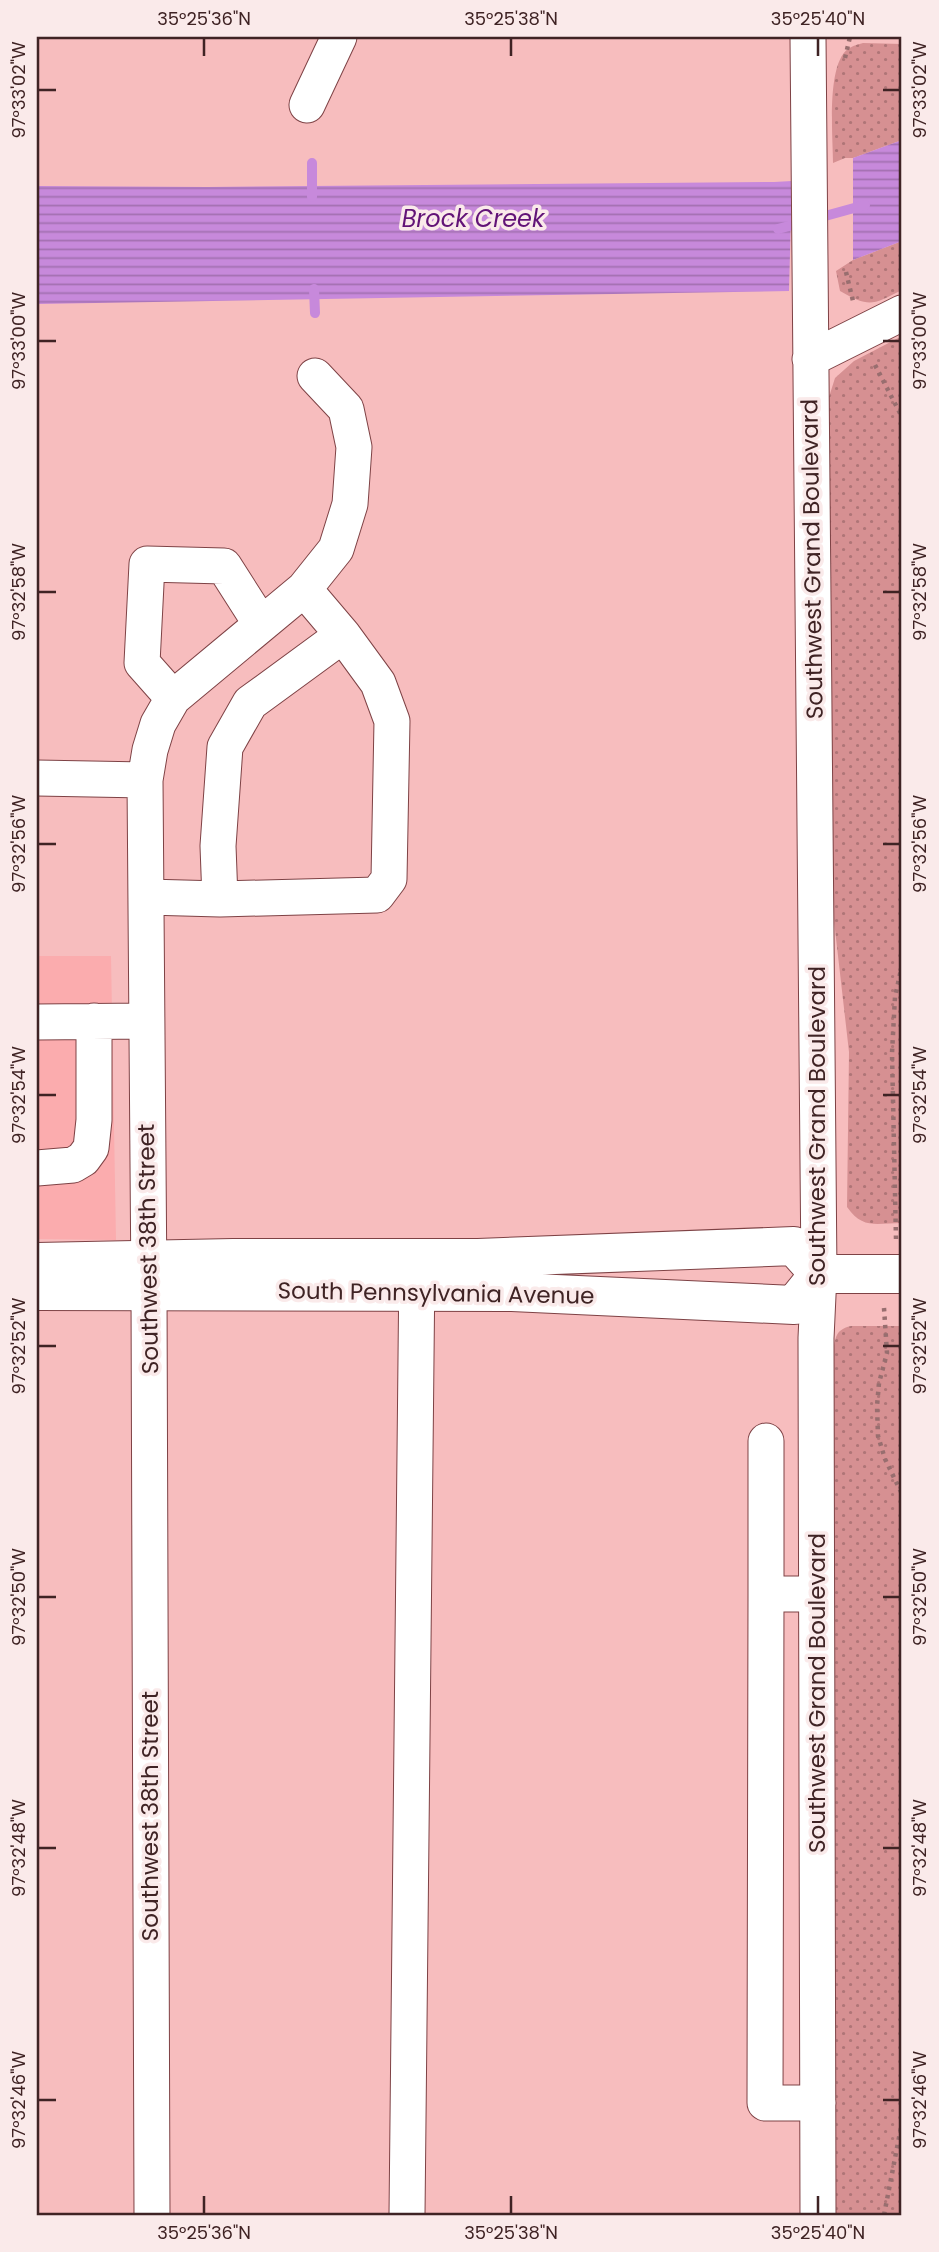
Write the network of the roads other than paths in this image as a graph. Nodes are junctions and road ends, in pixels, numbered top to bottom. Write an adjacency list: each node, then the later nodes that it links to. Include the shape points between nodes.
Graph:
1 (339, 37): 3 (street)
2 (808, 37): 5 (street, Southwest Grand Boulevard)
3 (307, 105)
4 (902, 313): 5 (street)
5 (810, 359): 21 (street, Southwest Grand Boulevard)
6 (315, 376): 7 (street, Southwest 38th Street, via 346,410 354,447 350,504 336,549)
7 (304, 589): 8 (street, Southwest 38th Street); 9 (street)
8 (261, 624): 10 (street, Southwest 38th Street); 10 (street, via 224,566 147,564 142,663)
9 (343, 635): 14 (street, via 250,703 225,747 218,846); 14 (street, via 378,683 392,722 389,879 377,895)
10 (173, 698): 12 (street, Southwest 38th Street, via 158,724)
11 (37, 778): 12 (street)
12 (145, 780): 13 (street, Southwest 38th Street)
13 (147, 897): 14 (street); 16 (street, Southwest 38th Street)
14 (220, 899)
15 (94, 1021): 16 (street); 17 (street); 18 (street, via 91,1148 73,1165)
16 (146, 1021): 23 (street, Southwest 38th Street)
17 (37, 1022)
18 (37, 1168)
19 (37, 1262): 23 (main road, South Pennsylvania Avenue)
20 (417, 1274): 21 (main road, South Pennsylvania Avenue, via 478,1258 794,1245); 21 (main road, South Pennsylvania Avenue, via 512,1292 794,1305); 23 (main road, South Pennsylvania Avenue); 30 (street)
21 (819, 1274): 22 (main road); 27 (street, Southwest Grand Boulevard)
22 (892, 1274)
23 (148, 1275): 24 (main road, South Pennsylvania Avenue); 29 (street, Southwest 38th Street)
24 (37, 1291)
25 (766, 1441): 26 (street)
26 (766, 1594): 27 (street); 28 (street, via 765,2103)
27 (817, 1594): 28 (street, Southwest Grand Boulevard)
28 (818, 2103): 31 (street, Southwest Grand Boulevard)
29 (152, 2215)
30 (407, 2215)
31 (818, 2215)

